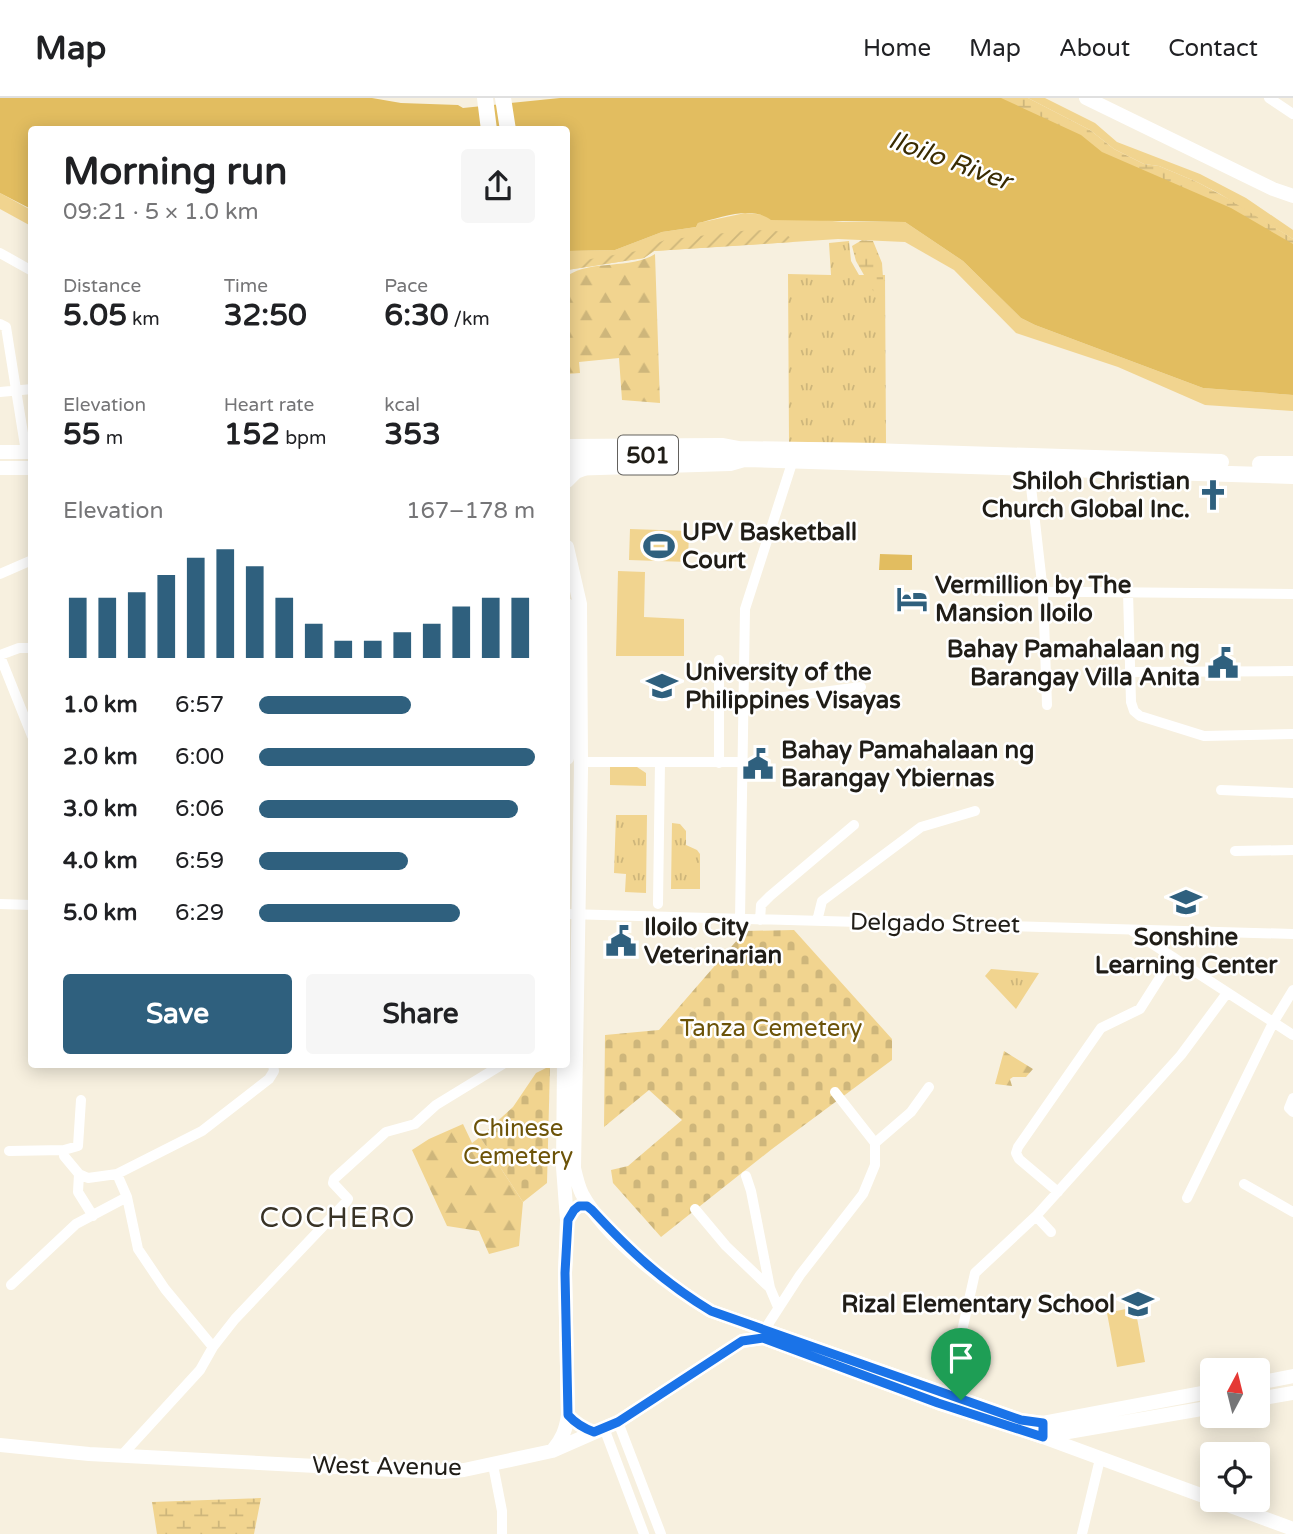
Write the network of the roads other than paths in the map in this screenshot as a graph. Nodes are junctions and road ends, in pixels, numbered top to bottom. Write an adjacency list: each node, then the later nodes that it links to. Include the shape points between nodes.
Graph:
1 (485, 98): 6 (highway)
2 (503, 98): 7 (highway)
3 (1086, 98): 8 (main road)
4 (1269, 98): 5 (street)
5 (1293, 114)
6 (488, 126)
7 (507, 126)
8 (1293, 196)
9 (0, 253): 10 (street)
10 (28, 269)
11 (0, 324): 13 (street, via 6,327)
12 (28, 390): 13 (street)
13 (17, 391): 14 (street); 16 (street)
14 (0, 392)
15 (570, 437): 18 (highway)
16 (28, 447)
17 (570, 447): 18 (highway)
18 (590, 447): 21 (highway, via 723,446)
19 (0, 452): 20 (main road)
20 (28, 452)
21 (738, 454): 22 (main road, 501); 23 (highway, 501); 24 (highway, 501); 26 (highway, via 722,463)
22 (570, 455)
23 (793, 460): 30 (highway, 501); 47 (street, via 745,609)
24 (1062, 463): 25 (highway, 501); 30 (highway, 501); 31 (highway, 501)
25 (1293, 464)
26 (590, 466): 29 (highway); 32 (main road)
27 (0, 468): 28 (main road)
28 (28, 468)
29 (570, 468)
30 (1029, 468): 37 (street)
31 (1293, 476)
32 (570, 478)
33 (570, 560): 51 (main road, via 580,604)
34 (28, 562): 35 (street)
35 (0, 574)
36 (987, 591): 37 (street)
37 (1043, 592): 38 (street); 48 (street)
38 (1128, 592): 39 (street); 45 (street)
39 (1293, 594)
40 (28, 648): 41 (street)
41 (0, 655): 49 (street)
42 (719, 660): 53 (street)
43 (570, 671): 51 (main road)
44 (1293, 671): 45 (street)
45 (1130, 672): 50 (street, via 1132,707 1140,716 1204,736)
46 (861, 687): 47 (street)
47 (744, 702): 54 (street)
48 (1048, 705)
49 (28, 726)
50 (1293, 734)
51 (574, 760): 52 (street); 61 (main road)
52 (660, 762): 53 (street); 63 (street)
53 (719, 762): 54 (street)
54 (742, 762): 66 (street)
55 (1222, 790): 56 (street)
56 (1293, 793)
57 (975, 811): 68 (street, via 921,827 822,901)
58 (855, 825): 67 (street, via 761,905)
59 (1293, 850): 60 (street)
60 (1235, 851)
61 (573, 866): 65 (main road)
62 (0, 904): 64 (street)
63 (658, 904)
64 (28, 905)
65 (572, 914): 66 (street, Delgado Street); 95 (main road, via 574,1167 578,1186)
66 (740, 919): 67 (street, Delgado Street)
67 (760, 920): 68 (street, Delgado Street)
68 (817, 920): 69 (street, Delgado Street)
69 (1128, 929): 70 (street, Delgado Street); 71 (street)
70 (1293, 934)
71 (1173, 957): 73 (street); 91 (street, via 1140,1009 1101,1028 1016,1153)
72 (1293, 990): 74 (street)
73 (1227, 993): 74 (street); 91 (street, via 1181,1055)
74 (1273, 1023): 75 (street); 93 (street)
75 (1293, 1035)
76 (274, 1068): 88 (street, via 269,1079 202,1132)
77 (496, 1068): 107 (street, via 436,1105 415,1124 386,1132 334,1180 348,1201)
78 (564, 1068): 99 (main road, via 563,1167)
79 (929, 1087): 84 (street, via 911,1112)
80 (835, 1092): 84 (street)
81 (1293, 1098): 83 (street, via 1289,1108)
82 (81, 1100): 85 (street, via 78,1146)
83 (1293, 1112)
84 (875, 1143): 103 (street, via 875,1165 863,1194)
85 (64, 1150): 86 (street); 87 (street)
86 (9, 1151)
87 (79, 1174): 88 (street, via 88,1178); 97 (street, via 78,1192)
88 (117, 1174): 92 (street)
89 (746, 1176): 102 (street)
90 (1244, 1184): 96 (street)
91 (1058, 1192): 98 (street)
92 (127, 1197): 97 (street); 107 (street, via 138,1249)
93 (1186, 1198)
94 (695, 1209): 102 (street)
95 (592, 1210): 99 (main road, via 579,1206); 104 (main road, via 675,1290)
96 (1293, 1212)
97 (93, 1216): 101 (street, via 76,1224)
98 (1036, 1216): 100 (street); 113 (street, via 975,1273 962,1331 971,1362)
99 (568, 1220): 115 (main road)
100 (1051, 1232)
101 (11, 1285)
102 (770, 1289): 103 (street)
103 (778, 1307): 105 (street)
104 (734, 1321): 105 (main road); 106 (main road)
105 (765, 1329): 113 (main road)
106 (742, 1341): 117 (main road, West Avenue); 119 (main road, via 763,1338 938,1403)
107 (213, 1346): 124 (street, via 200,1370)
108 (1293, 1376): 109 (main road)
109 (1270, 1381)
110 (1200, 1393): 116 (main road)
111 (1293, 1393): 112 (main road)
112 (1270, 1397)
113 (961, 1400): 119 (main road)
114 (1200, 1409): 120 (main road)
115 (568, 1415): 118 (main road, via 575,1423); 122 (main road, via 566,1429)
116 (1073, 1417): 119 (main road); 120 (main road)
117 (618, 1422): 118 (main road, West Avenue); 130 (street)
118 (599, 1430): 122 (main road, West Avenue); 129 (street)
119 (1043, 1430): 120 (main road); 123 (main road)
120 (1076, 1432): 123 (main road)
121 (0, 1445): 124 (main road, West Avenue)
122 (552, 1451): 126 (main road, West Avenue)
123 (1084, 1452): 125 (main road)
124 (123, 1454): 126 (main road, West Avenue, via 442,1472)
125 (1100, 1459): 127 (main road); 131 (street)
126 (493, 1465): 128 (street)
127 (1293, 1529)
128 (502, 1534)
129 (644, 1534)
130 (661, 1534)
131 (1082, 1534)

